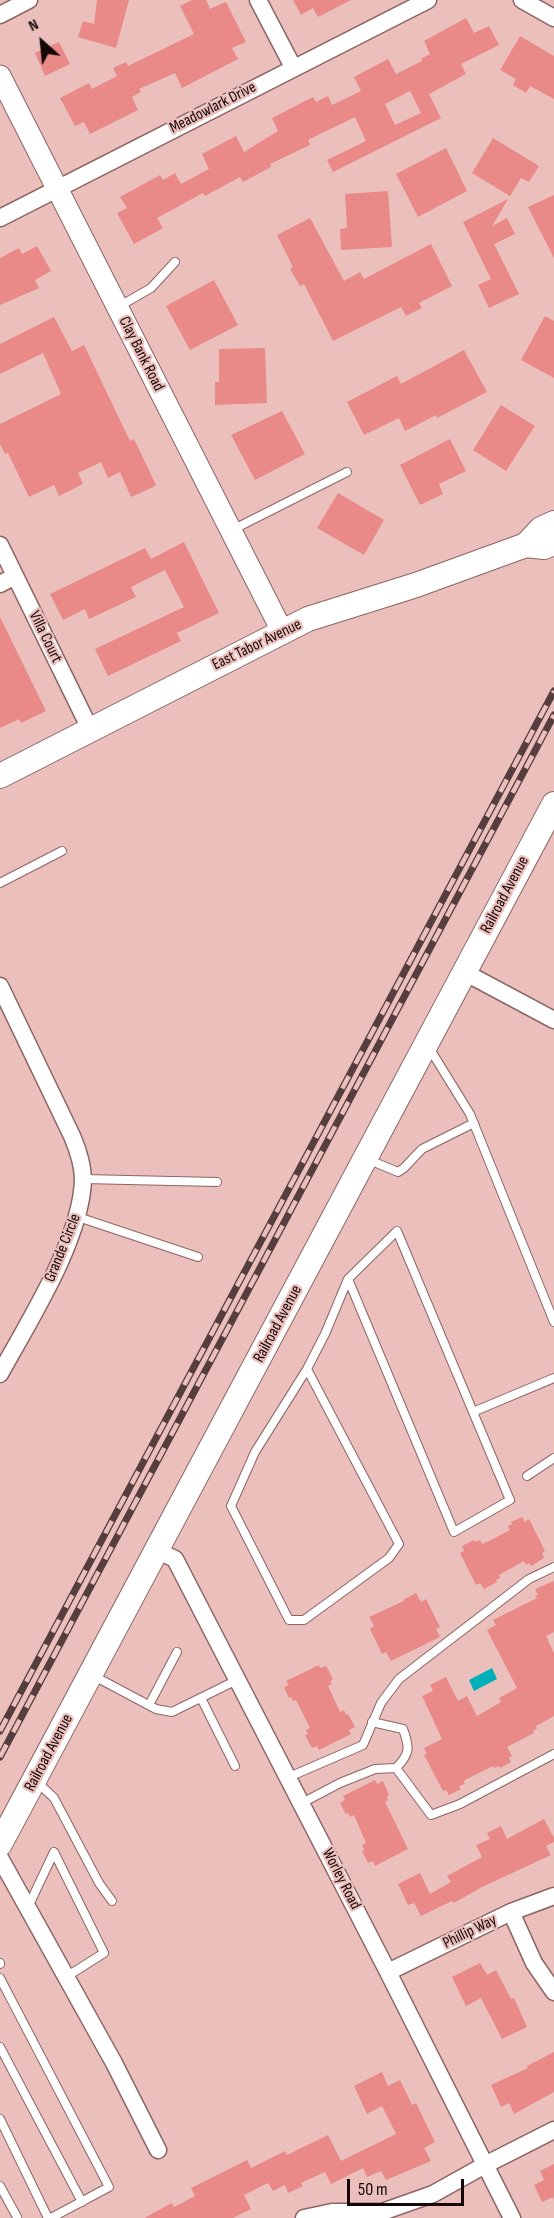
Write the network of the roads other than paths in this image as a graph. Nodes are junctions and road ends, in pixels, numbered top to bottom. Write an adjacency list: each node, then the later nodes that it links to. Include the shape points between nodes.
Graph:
1 (29, 0): 5 (street)
2 (258, 0): 7 (street)
3 (428, 0): 7 (street, Meadowlark Drive)
4 (522, 0): 6 (street)
5 (0, 15)
6 (554, 18)
7 (293, 67): 9 (street, Meadowlark Drive)
8 (0, 76): 9 (street, Clay Bank Road)
9 (57, 189): 10 (street, Meadowlark Drive); 12 (street, Clay Bank Road)
10 (0, 218)
11 (175, 262): 12 (lane, via 151,288)
12 (117, 307): 15 (street, Clay Bank Road)
13 (347, 472): 15 (lane)
14 (554, 523): 18 (main road, East Tabor Avenue, via 541,529)
15 (231, 531): 20 (street, Clay Bank Road)
16 (554, 543): 18 (main road, East Tabor Avenue, via 544,547)
17 (0, 545): 19 (street, Villa Court)
18 (526, 545): 20 (main road, East Tabor Avenue)
19 (8, 580): 21 (street, Villa Court)
20 (282, 631): 21 (main road, East Tabor Avenue)
21 (90, 729): 22 (main road, East Tabor Avenue)
22 (0, 776)
23 (554, 804): 26 (main road, Railroad Avenue)
24 (62, 851): 25 (lane)
25 (0, 883)
26 (464, 972): 28 (street); 29 (main road, Railroad Avenue)
27 (0, 986): 32 (street, Grande Circle, via 72,1136)
28 (554, 1020)
29 (426, 1043): 30 (lane); 31 (main road, Railroad Avenue)
30 (474, 1123): 31 (lane, via 422,1149 398,1172); 37 (lane)
31 (366, 1158): 44 (main road, Railroad Avenue)
32 (83, 1179): 33 (lane); 34 (street, Grande Circle)
33 (216, 1182)
34 (78, 1216): 35 (lane); 39 (street, Grande Circle, via 52,1277)
35 (198, 1257)
36 (348, 1279): 38 (lane); 41 (lane, via 397,1231); 41 (lane, via 454,1532 510,1500)
37 (554, 1322)
38 (307, 1370): 38 (lane, via 399,1544 389,1558 304,1620 289,1620 231,1506 255,1452)
39 (0, 1374)
40 (554, 1378): 41 (lane)
41 (473, 1412)
42 (554, 1458): 43 (lane)
43 (527, 1476)
44 (158, 1551): 47 (main road, Railroad Avenue); 48 (street, Worley Road, via 176,1559)
45 (554, 1567): 51 (lane, via 529,1579 399,1679)
46 (177, 1652): 50 (lane)
47 (91, 1675): 50 (lane); 56 (main road, Railroad Avenue)
48 (239, 1679): 49 (lane); 55 (street, Worley Road)
49 (201, 1698): 50 (lane, via 172,1712); 53 (lane)
50 (149, 1705)
51 (372, 1722): 54 (lane, via 403,1729 407,1757); 55 (lane, via 363,1745)
52 (554, 1754): 54 (lane, via 460,1804 431,1815)
53 (235, 1766)
54 (396, 1768): 57 (lane, via 375,1769)
55 (289, 1777): 57 (street, Worley Road)
56 (34, 1780): 58 (main road, Railroad Avenue); 61 (lane, via 54,1798)
57 (302, 1803): 64 (street, Worley Road)
58 (0, 1844)
59 (0, 1858): 62 (street)
60 (554, 1896): 63 (street, Phillip Way)
61 (112, 1901)
62 (27, 1908): 65 (street); 65 (lane, via 54,1852 104,1953)
63 (511, 1912): 64 (street, Phillip Way); 67 (street, via 534,1963)
64 (388, 1972): 72 (street, Worley Road)
65 (66, 1977): 71 (street)
66 (0, 1978): 74 (lane, via 109,2187)
67 (554, 1992)
68 (0, 2047): 74 (lane)
69 (0, 2119): 76 (lane)
70 (554, 2130): 72 (street)
71 (158, 2150)
72 (485, 2165): 77 (street, via 433,2194 382,2212 332,2212); 78 (street, Worley Road)
73 (0, 2186): 75 (lane)
74 (81, 2202): 76 (lane)
75 (17, 2217)
76 (50, 2218)
77 (304, 2218)
78 (512, 2218)

